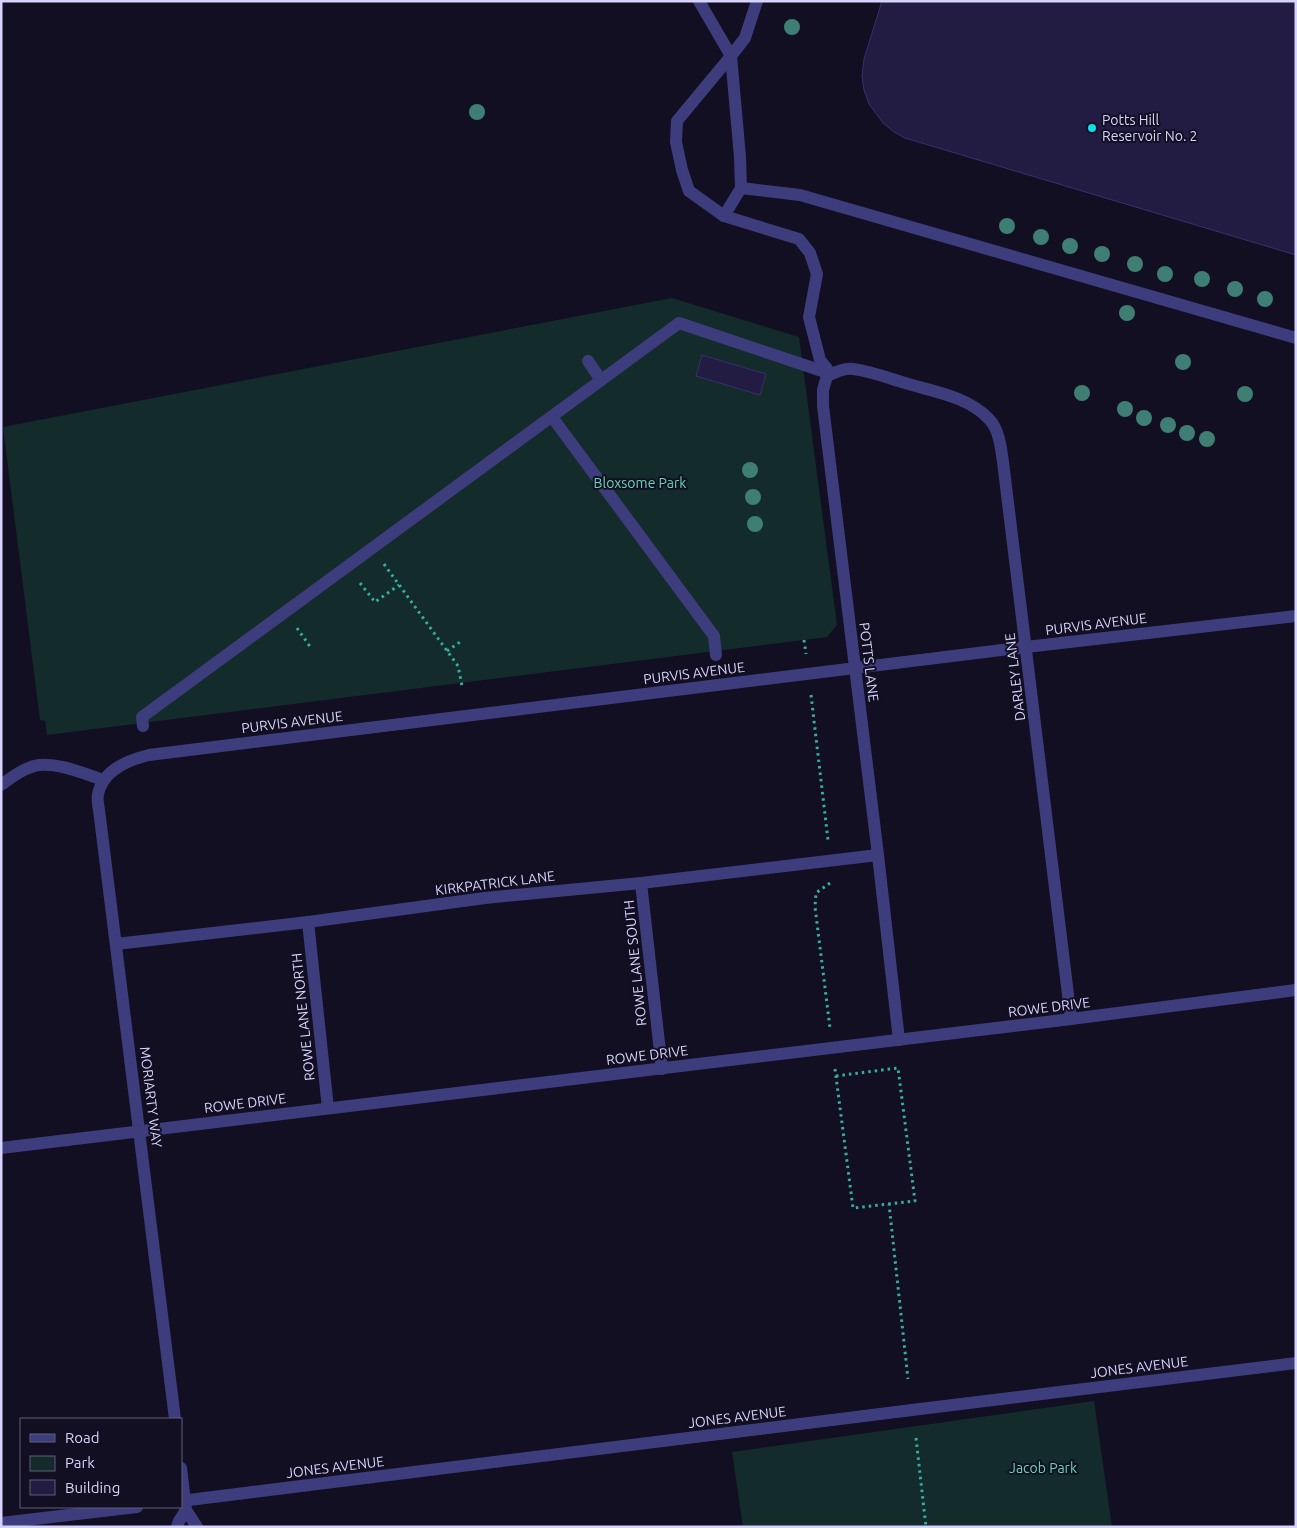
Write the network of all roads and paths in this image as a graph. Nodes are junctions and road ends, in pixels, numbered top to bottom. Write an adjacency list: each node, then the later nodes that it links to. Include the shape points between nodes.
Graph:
1 (699, 1): 3 (street)
2 (757, 1): 3 (street, via 745,38)
3 (732, 56): 4 (street); 5 (street, via 677,121 676,142 689,191)
4 (741, 188): 5 (street); 6 (street, via 800,196)
5 (724, 216): 8 (street, via 799,239 810,253 816,274 809,317 820,360)
6 (1296, 338)
7 (588, 361): 9 (street)
8 (831, 374): 9 (street, via 679,323); 16 (street, DARLEY LANE, via 851,369 869,372 954,397 972,405 990,420 999,438 1003,462); 19 (street, POTTS LANE, via 827,376 823,390 823,406)
9 (601, 380): 10 (street)
10 (552, 417): 11 (street); 18 (street, via 714,636)
11 (372, 548): 12 (street); 13 (path)
12 (348, 567): 13 (path, via 375,602); 22 (street, via 142,717)
13 (399, 585): 17 (path)
14 (1296, 616): 16 (street, PURVIS AVENUE)
15 (463, 640): 17 (path)
16 (1026, 647): 19 (street, PURVIS AVENUE); 33 (street, DARLEY LANE)
17 (447, 651): 20 (path, via 458,666)
18 (716, 655)
19 (854, 668): 23 (street, PURVIS AVENUE, via 149,755 130,760); 26 (street, POTTS LANE)
20 (462, 686)
21 (812, 705): 25 (path)
22 (143, 726)
23 (104, 780): 24 (street, via 73,770 38,765); 30 (street, MORIARTY WAY, via 98,794 99,810)
24 (1, 785)
25 (828, 838)
26 (878, 855): 27 (street, KIRKPATRICK LANE); 34 (street, POTTS LANE)
27 (641, 883): 29 (street, KIRKPATRICK LANE, via 485,898); 35 (street, ROWE LANE SOUTH)
28 (815, 907): 32 (path)
29 (308, 922): 30 (street, KIRKPATRICK LANE); 37 (street, ROWE LANE NORTH)
30 (116, 944): 39 (street, MORIARTY WAY)
31 (1296, 990): 33 (street, ROWE DRIVE)
32 (828, 1013)
33 (1071, 1019): 34 (street, ROWE DRIVE)
34 (899, 1040): 35 (street, ROWE DRIVE)
35 (662, 1069): 37 (street, ROWE DRIVE)
36 (836, 1076): 41 (path, via 898,1068 914,1201)
37 (328, 1108): 39 (street, ROWE DRIVE)
38 (841, 1108): 41 (path, via 853,1208)
39 (140, 1131): 40 (street, ROWE DRIVE); 44 (street, MORIARTY WAY)
40 (1, 1148)
41 (888, 1204): 43 (path)
42 (1296, 1363): 47 (street, JONES AVENUE)
43 (908, 1379)
44 (175, 1418)
45 (916, 1438): 52 (path)
46 (182, 1480): 47 (street)
47 (184, 1504): 50 (street); 51 (street)
48 (128, 1508): 49 (street)
49 (1, 1523)
50 (178, 1527)
51 (198, 1527)
52 (926, 1527)

